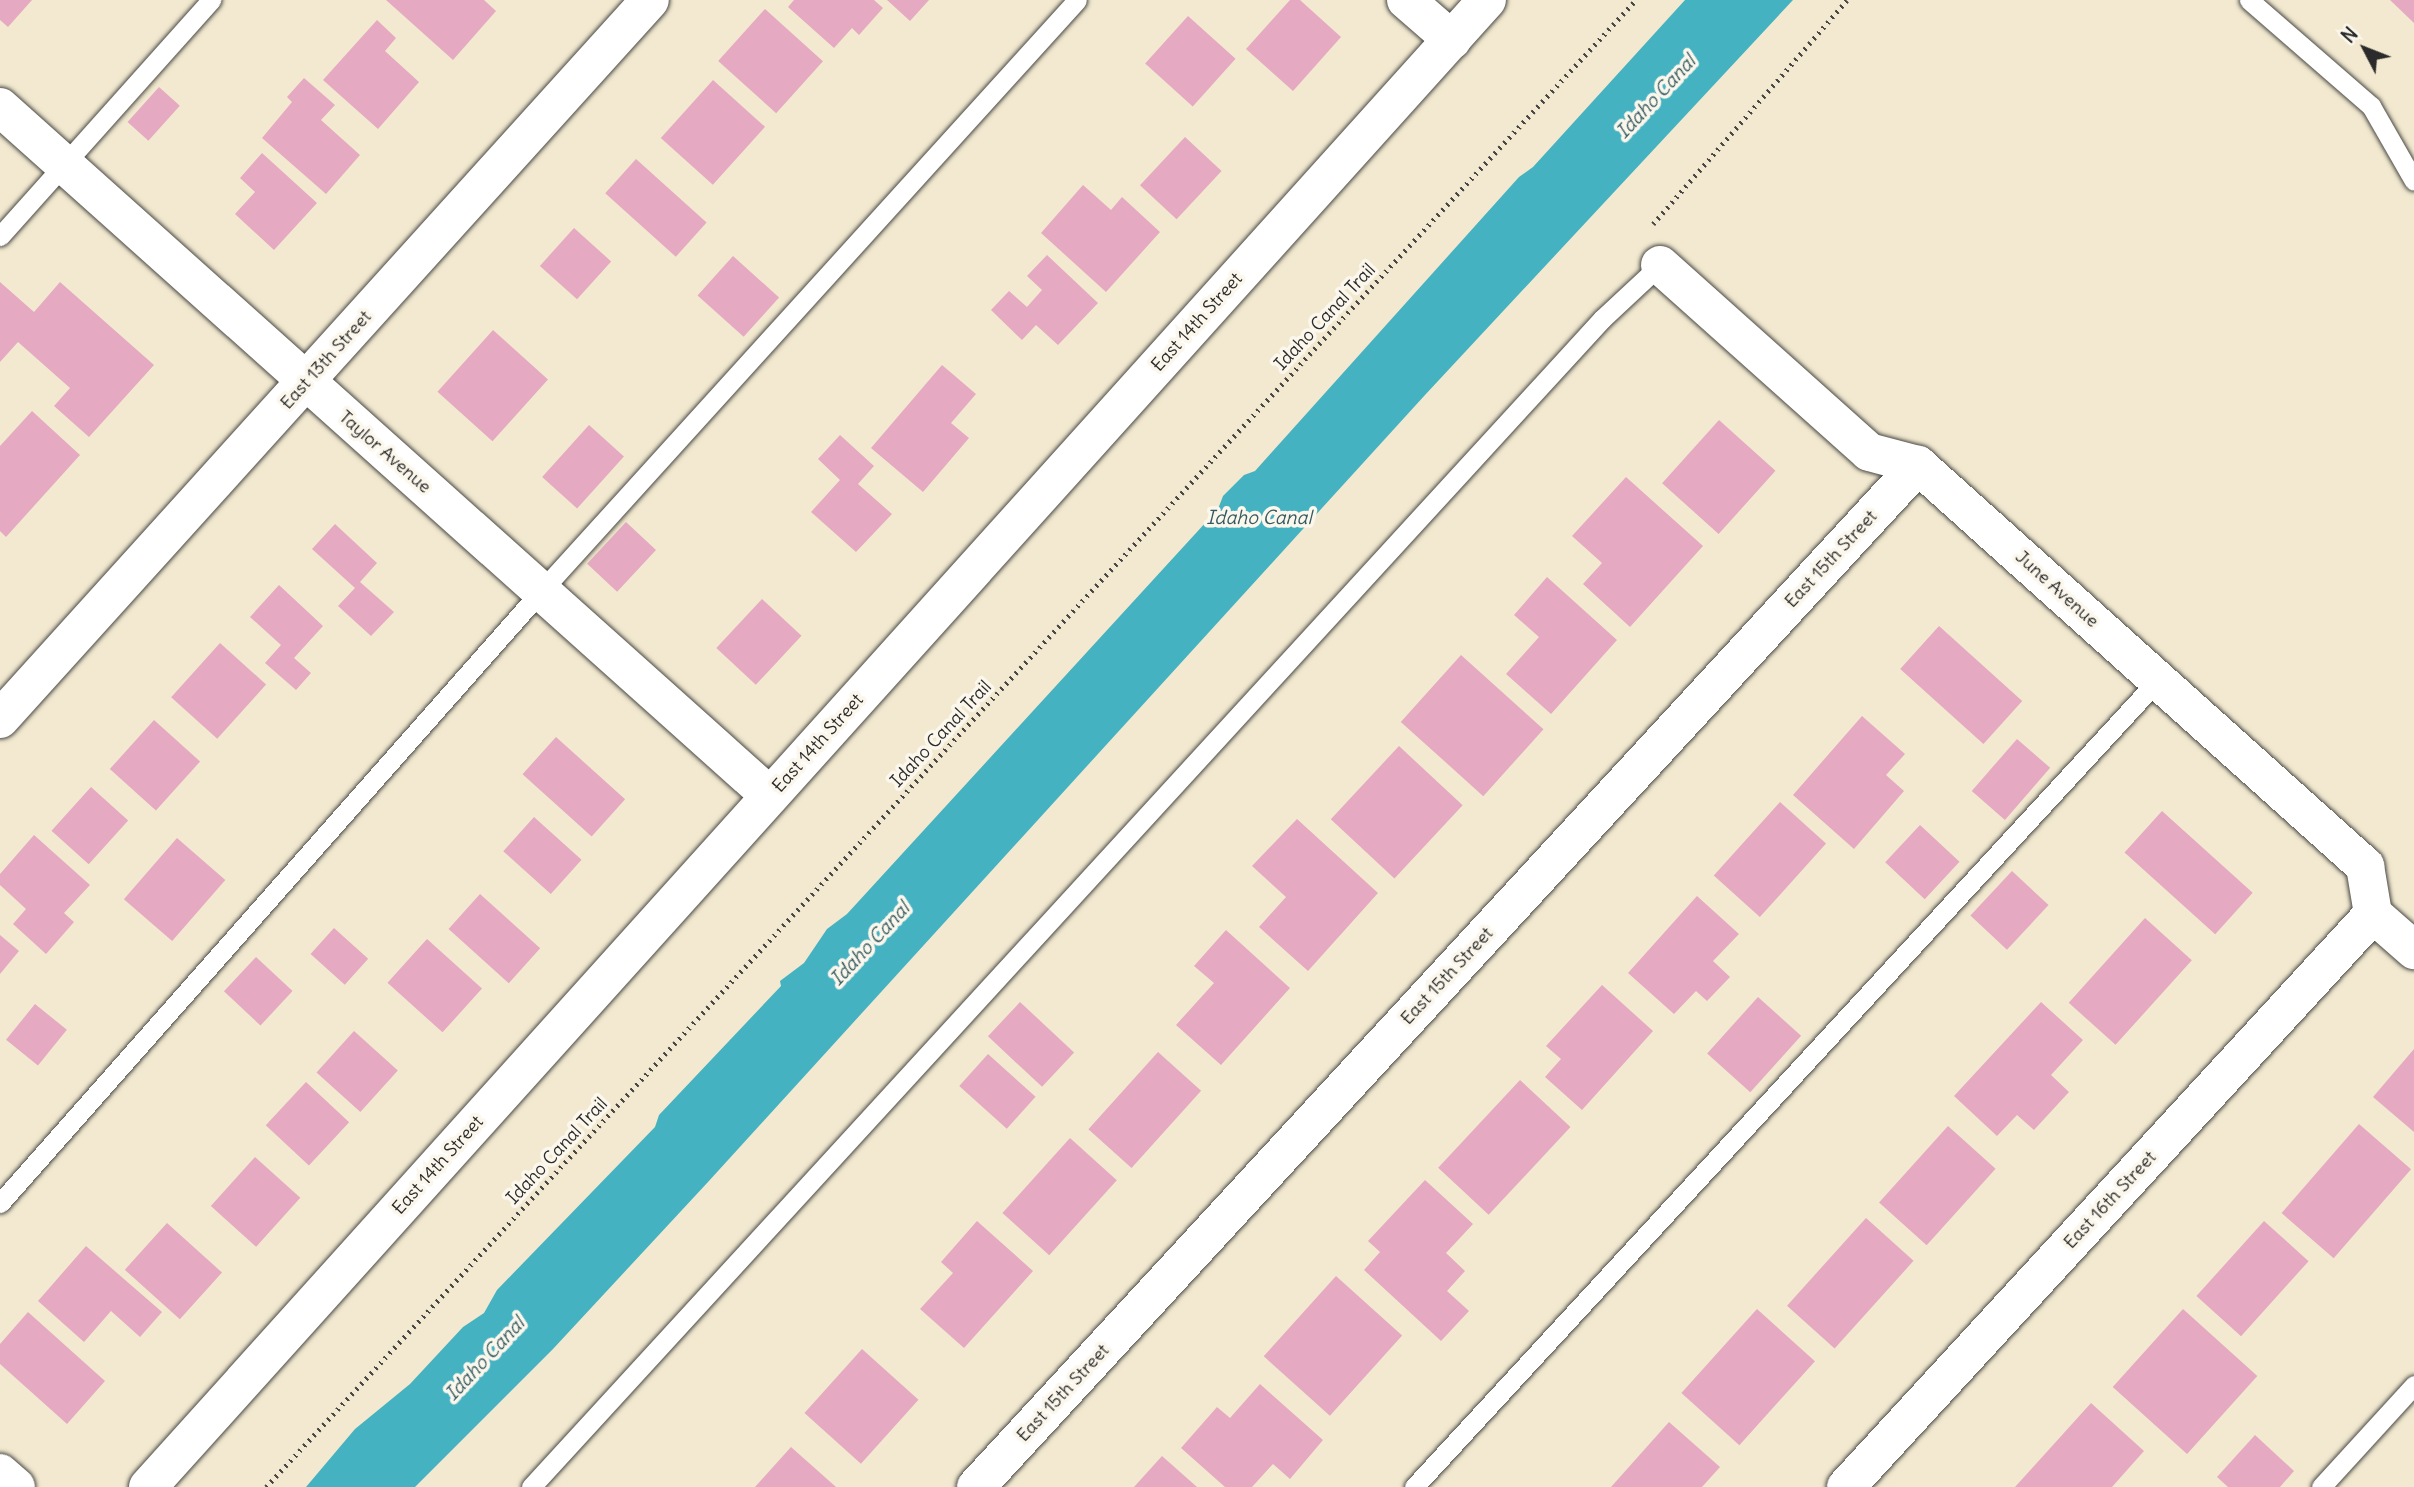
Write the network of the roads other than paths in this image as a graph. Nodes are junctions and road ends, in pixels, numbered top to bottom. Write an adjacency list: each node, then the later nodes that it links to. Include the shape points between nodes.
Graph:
1 (211, 0): 9 (lane)
2 (650, 0): 13 (street, East 13th Street)
3 (1077, 0): 15 (lane)
4 (1406, 0): 7 (street)
5 (1488, 0): 7 (street, East 14th Street)
6 (2249, 0): 10 (lane, via 2371,107)
7 (1452, 40): 18 (street, East 14th Street)
8 (0, 107): 9 (street, Taylor Avenue)
9 (63, 166): 11 (lane); 13 (street, Taylor Avenue)
10 (2414, 181)
11 (0, 236)
12 (1660, 265): 14 (street, June Avenue, via 1869,452); 26 (lane, via 1602,318)
13 (305, 383): 15 (street, Taylor Avenue); 17 (street, East 13th Street)
14 (1918, 465): 16 (street, June Avenue); 27 (street, East 15th Street)
15 (542, 590): 18 (street, Taylor Avenue); 21 (lane)
16 (2158, 680): 19 (street, June Avenue, via 2365,866); 28 (lane)
17 (0, 719)
18 (770, 796): 25 (street, East 14th Street)
19 (2373, 914): 20 (street); 29 (street, East 16th Street)
20 (2414, 950)
21 (0, 1203)
22 (2414, 1385): 30 (lane)
23 (0, 1473): 24 (street)
24 (16, 1487)
25 (148, 1487)
26 (531, 1487)
27 (976, 1487)
28 (1415, 1487)
29 (1846, 1487)
30 (2321, 1487)

